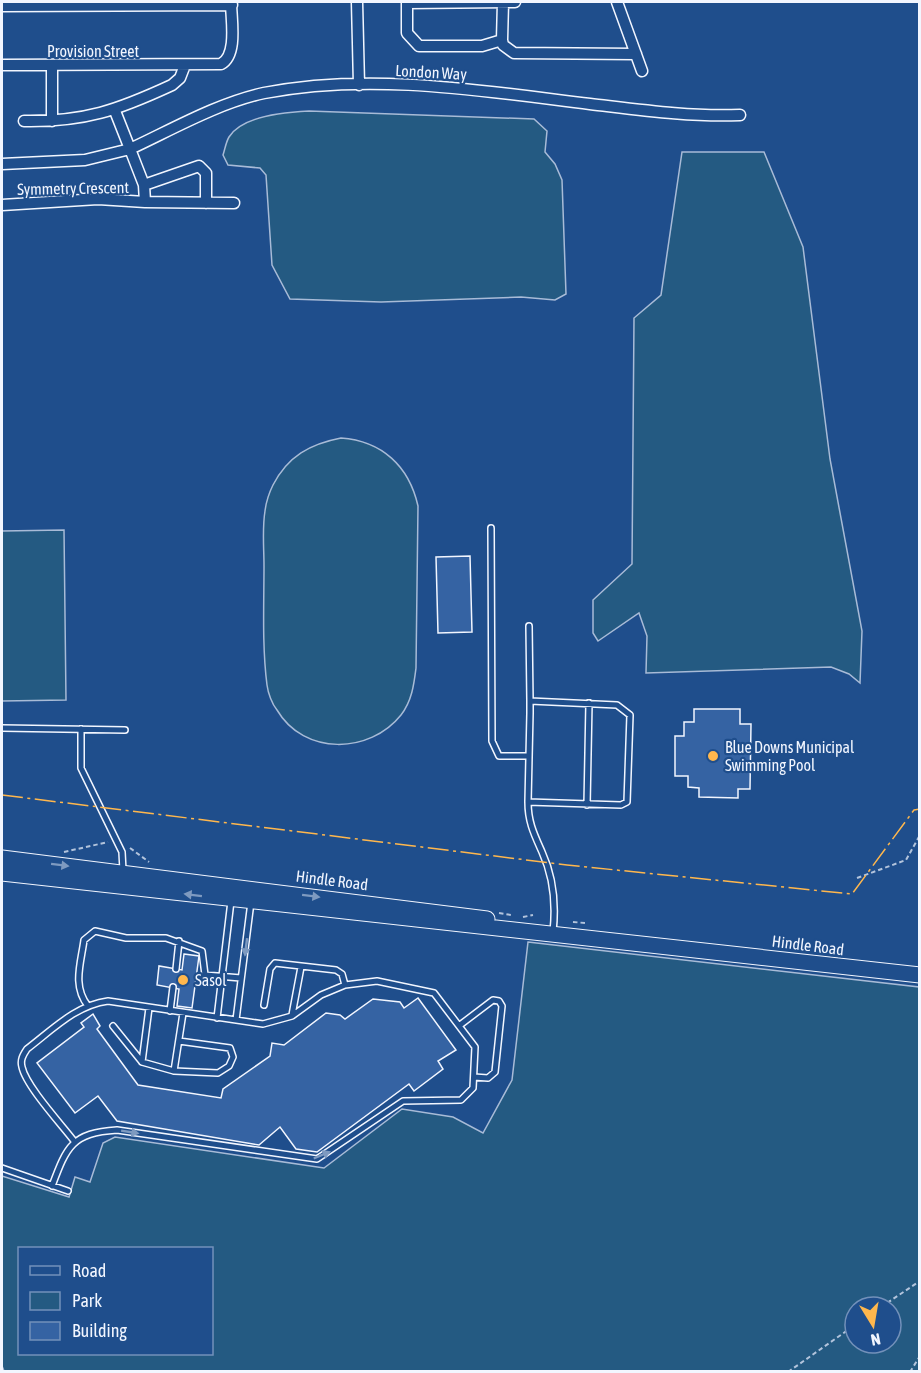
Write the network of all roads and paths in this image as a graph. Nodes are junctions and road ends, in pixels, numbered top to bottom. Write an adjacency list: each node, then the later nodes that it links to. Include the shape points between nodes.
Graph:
1 (357, 2): 14 (street)
2 (407, 2): 3 (street); 8 (street, via 407,33 418,46 482,46)
3 (503, 2): 4 (street); 8 (street)
4 (515, 2)
5 (617, 2): 9 (street)
6 (231, 3): 7 (street); 11 (street, Provision Street, via 231,49 227,61)
7 (2, 6)
8 (503, 42): 9 (street, via 520,55)
9 (636, 54): 13 (street)
10 (2, 65): 12 (street, Provision Street)
11 (185, 65): 12 (street, Provision Street); 15 (street, via 172,85)
12 (52, 66): 18 (street)
13 (642, 71)
14 (359, 85): 16 (street, London Way, via 462,88 683,115); 19 (street, London Way, via 287,90 240,100)
15 (115, 111): 18 (street); 19 (street, Symmetry Crescent)
16 (740, 115)
17 (24, 121): 18 (street)
18 (52, 121)
19 (132, 153): 20 (street, London Way); 21 (street, Symmetry Crescent)
20 (2, 164)
21 (144, 184): 22 (street, Symmetry Crescent); 23 (street, Symmetry Crescent, via 199,165 205,171)
22 (145, 202): 23 (street, Symmetry Crescent); 25 (street, Symmetry Crescent, via 98,199)
23 (206, 203): 24 (street, Symmetry Crescent)
24 (234, 203)
25 (2, 205)
26 (491, 528): 33 (lane, via 492,741 499,756)
27 (529, 626): 28 (lane)
28 (530, 701): 29 (lane); 33 (lane)
29 (589, 703): 35 (lane); 35 (lane, via 617,705 630,715 627,802)
30 (2, 728): 31 (lane)
31 (81, 729): 32 (lane); 39 (lane, via 81,768 122,852)
32 (125, 730)
33 (529, 756): 34 (lane)
34 (528, 802): 35 (lane); 43 (lane, via 532,831 549,870 554,896)
35 (587, 805)
36 (920, 836): 40 (path, via 906,860)
37 (2, 858): 39 (main road, Hindle Road, one-way to 39)
38 (2, 873): 41 (main road, Hindle Road, one-way to 38)
39 (123, 873): 41 (main road, Hindle Road)
40 (857, 878)
41 (232, 893): 42 (main road, Hindle Road); 48 (lane)
42 (252, 895): 43 (main road, Hindle Road); 49 (lane, one-way to 49)
43 (553, 932): 47 (main road, Hindle Road)
44 (179, 941): 46 (lane); 48 (lane, via 202,951 205,975); 53 (lane, via 92,932 84,940 78,981 81,997)
45 (301, 967): 50 (lane, via 339,971); 52 (lane, via 272,965); 57 (lane)
46 (176, 969)
47 (920, 975)
48 (223, 978): 49 (lane); 58 (lane)
49 (242, 978): 59 (lane)
50 (345, 985): 57 (lane, via 321,995); 60 (lane, via 376,981 434,993)
51 (173, 987): 55 (lane)
52 (264, 1005)
53 (88, 1006): 54 (lane, via 108,1001); 66 (lane, via 27,1049 21,1066)
54 (149, 1008): 55 (lane); 63 (lane)
55 (170, 1011): 56 (lane)
56 (183, 1013): 58 (lane); 62 (lane)
57 (292, 1016): 59 (lane, via 262,1024)
58 (217, 1018): 59 (lane)
59 (236, 1020)
60 (460, 1025): 65 (lane, via 475,1047); 65 (lane, via 493,1000 502,1005 495,1072 488,1078)
61 (113, 1026): 63 (lane)
62 (179, 1041): 64 (lane); 64 (lane, via 230,1048 233,1057 218,1074)
63 (142, 1062): 64 (lane)
64 (174, 1071)
65 (474, 1077): 66 (lane, one-way to 65, via 89,1133 117,1130 317,1159 403,1101 461,1100 473,1088)
66 (74, 1141): 68 (lane)
67 (2, 1168): 68 (lane)
68 (52, 1186): 69 (lane)
69 (68, 1191)
70 (920, 1281): 71 (path)
71 (899, 1295)
72 (843, 1333): 74 (path)
73 (920, 1356): 75 (path)
74 (788, 1371)
75 (910, 1371)

